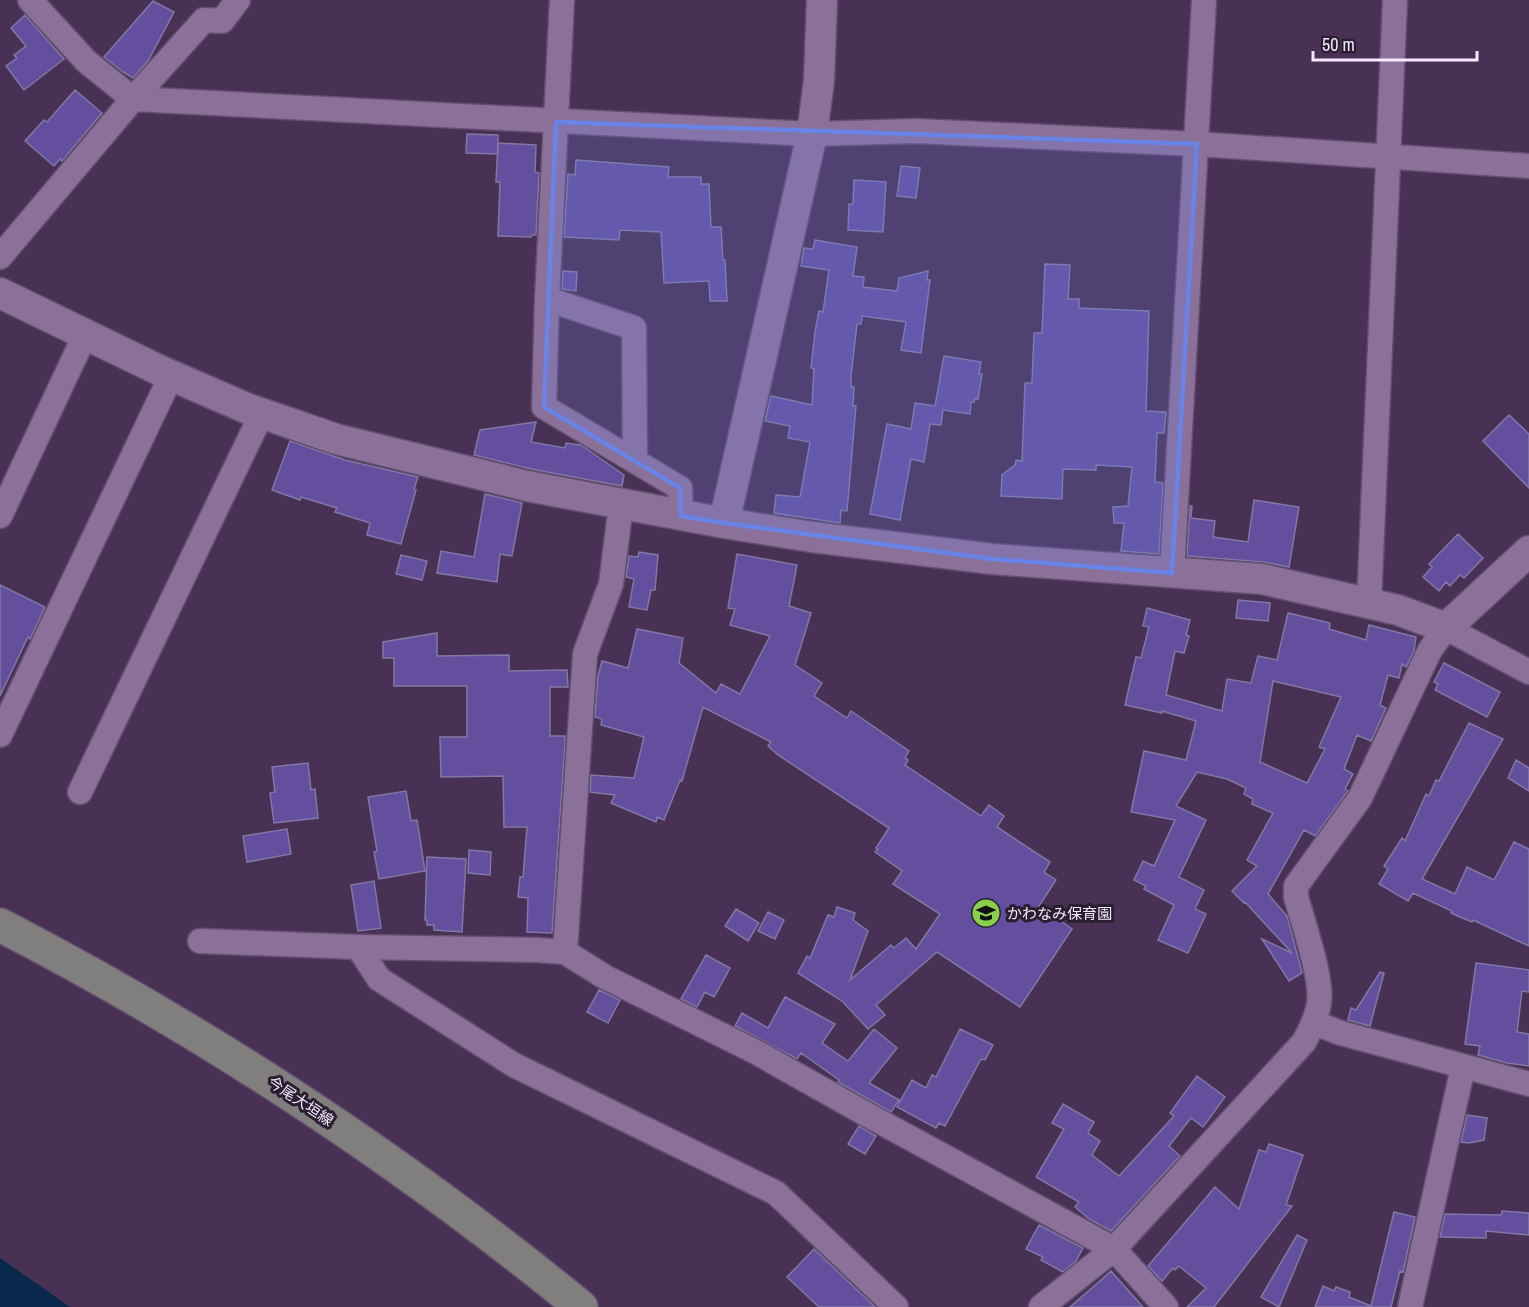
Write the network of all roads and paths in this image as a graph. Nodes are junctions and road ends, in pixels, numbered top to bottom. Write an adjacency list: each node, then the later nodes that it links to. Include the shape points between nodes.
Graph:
1 (30, 0): 7 (street, via 86,61)
2 (238, 0): 7 (street, via 222,21 204,20)
3 (562, 0): 8 (street)
4 (822, 0): 9 (street, via 819,81)
5 (1204, 0): 10 (street)
6 (1395, 0): 11 (street)
7 (133, 99): 8 (street); 13 (street)
8 (556, 122): 9 (street); 15 (street)
9 (812, 134): 10 (street, via 916,131); 23 (street)
10 (1197, 144): 11 (street); 25 (street)
11 (1388, 157): 12 (street); 26 (street)
12 (1529, 166)
13 (0, 257)
14 (0, 293): 16 (street)
15 (547, 299): 19 (street, via 544,407); 19 (street, via 634,328)
16 (85, 335): 17 (street); 21 (street)
17 (171, 376): 18 (street); 29 (street)
18 (262, 413): 20 (street, via 336,439); 30 (street)
19 (635, 461): 22 (street, via 680,488)
20 (621, 505): 22 (street); 34 (street, via 611,584 585,654)
21 (0, 516)
22 (681, 516): 23 (street)
23 (724, 523): 25 (street, via 992,559)
24 (1529, 551): 27 (street)
25 (1172, 573): 26 (street, via 1262,579)
26 (1369, 603): 27 (street)
27 (1446, 628): 28 (street); 35 (street, via 1430,650 1360,798 1296,886 1316,969 1320,1000)
28 (1529, 672)
29 (0, 735)
30 (80, 792)
31 (0, 925): 39 (main road, 今尾大垣線, via 222,1050 302,1102 437,1194)
32 (200, 941): 33 (street)
33 (358, 948): 34 (street); 40 (street, via 379,979 514,1065 776,1193)
34 (565, 952): 38 (street)
35 (1314, 1023): 36 (street); 38 (street, via 1304,1042)
36 (1463, 1067): 37 (street); 43 (street)
37 (1529, 1084)
38 (1114, 1249): 41 (street); 42 (street)
39 (581, 1307)
40 (896, 1307)
41 (1041, 1307)
42 (1166, 1307)
43 (1410, 1307)

